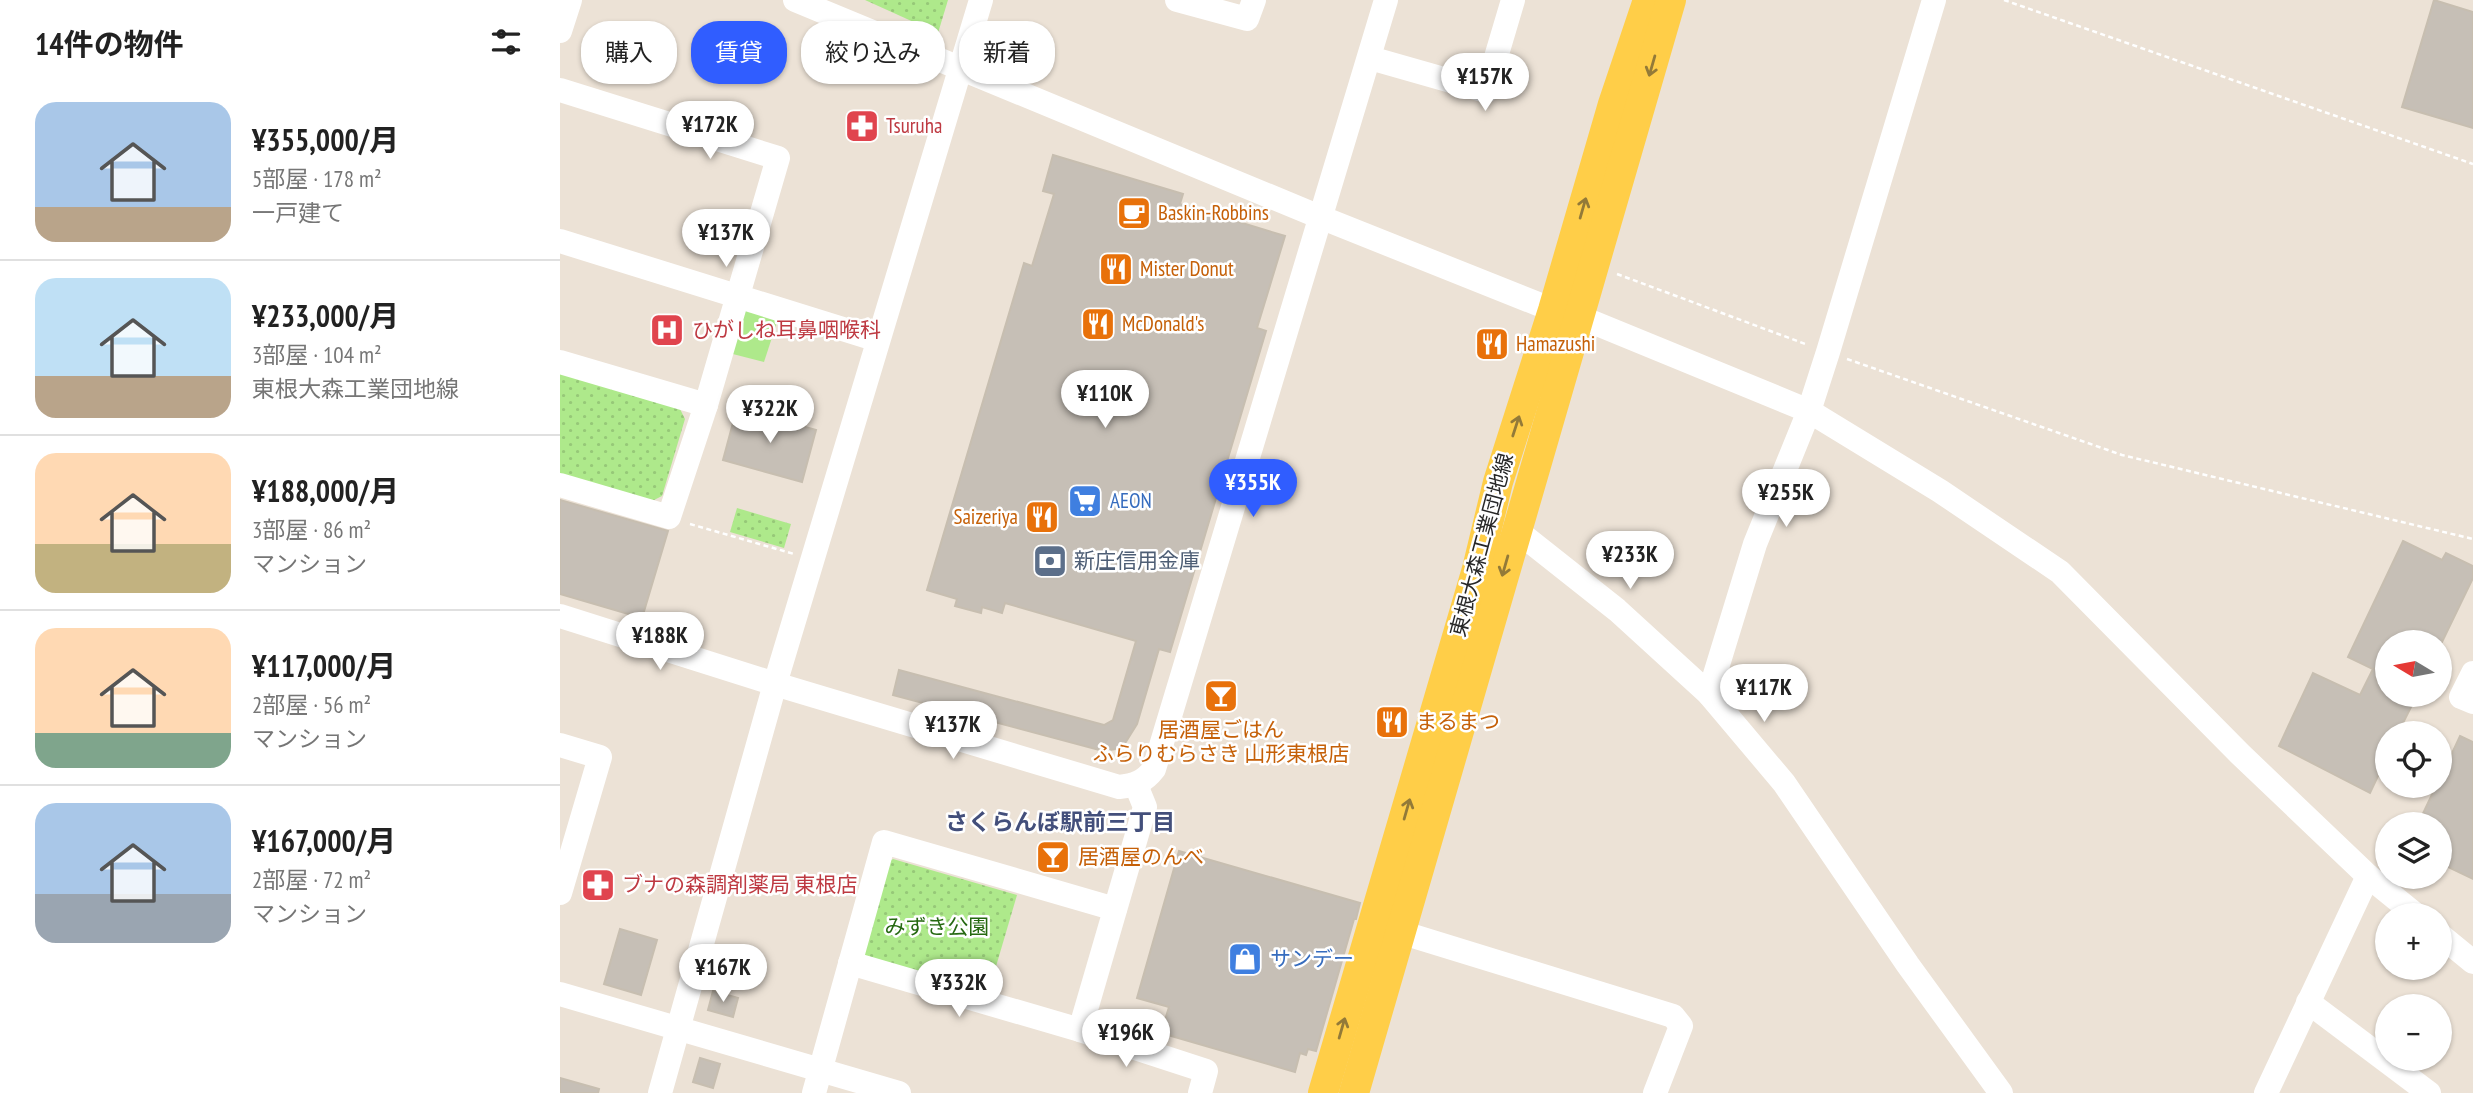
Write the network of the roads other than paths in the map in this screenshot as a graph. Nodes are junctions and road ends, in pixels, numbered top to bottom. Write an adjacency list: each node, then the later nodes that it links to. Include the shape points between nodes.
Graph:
1 (570, 0): 12 (street)
2 (795, 0): 14 (street)
3 (981, 0): 11 (street)
4 (1177, 0): 5 (street, via 1247,19)
5 (1254, 0)
6 (1386, 0): 13 (street)
7 (1513, 0): 13 (street, via 1486,91)
8 (1648, 0): 21 (main road, 東根大森工業団地線, one-way to 8, via 1613,104)
9 (1671, 0): 21 (main road, 東根大森工業団地線, one-way to 21, via 1594,265)
10 (1934, 0): 25 (street)
11 (975, 21)
12 (560, 31)
13 (1370, 58): 18 (street)
14 (959, 69)
15 (959, 72): 22 (street)
16 (996, 84): 18 (street)
17 (560, 90): 20 (street, via 778,158)
18 (1320, 217): 21 (street); 34 (street, via 1154,769)
19 (560, 241): 20 (street)
20 (737, 296): 22 (street); 24 (street)
21 (1566, 313): 25 (street); 27 (main road, 東根大森工業団地線); 51 (main road, 東根大森工業団地線, one-way to 21, via 1474,583 1498,482)
22 (878, 340): 30 (street)
23 (560, 362): 24 (street)
24 (706, 405): 26 (street, via 668,517)
25 (1809, 411): 31 (street, via 1755,544); 35 (street, via 2060,572)
26 (560, 485)
27 (1516, 530): 31 (street, via 1617,610); 39 (main road, 東根大森工業団地線, one-way to 39)
28 (560, 616): 30 (street)
29 (2473, 673): 32 (street, via 2462,697)
30 (775, 684): 34 (street, via 1119,787); 45 (street)
31 (1709, 694): 54 (street, via 1784,783)
32 (2473, 702)
33 (560, 745): 36 (street, via 600,757)
34 (1136, 785): 38 (street, via 1145,807)
35 (2368, 876): 37 (street); 44 (street)
36 (562, 877)
37 (2401, 903)
38 (1115, 909): 42 (street, via 884,842); 46 (street)
39 (1400, 932): 52 (main road, 東根大森工業団地線); 53 (street, via 1673,1016 1681,1026)
40 (2452, 944): 41 (street)
41 (2473, 962)
42 (850, 963): 46 (street); 47 (street)
43 (560, 994): 45 (street)
44 (2308, 1002): 55 (street); 56 (street)
45 (679, 1028): 47 (street); 48 (street)
46 (1080, 1030): 50 (street, via 1206,1071)
47 (817, 1081): 49 (street)
48 (660, 1093)
49 (899, 1093)
50 (1200, 1093)
51 (1323, 1093)
52 (1354, 1093)
53 (1655, 1093)
54 (2001, 1093)
55 (2266, 1093)
56 (2429, 1093)

